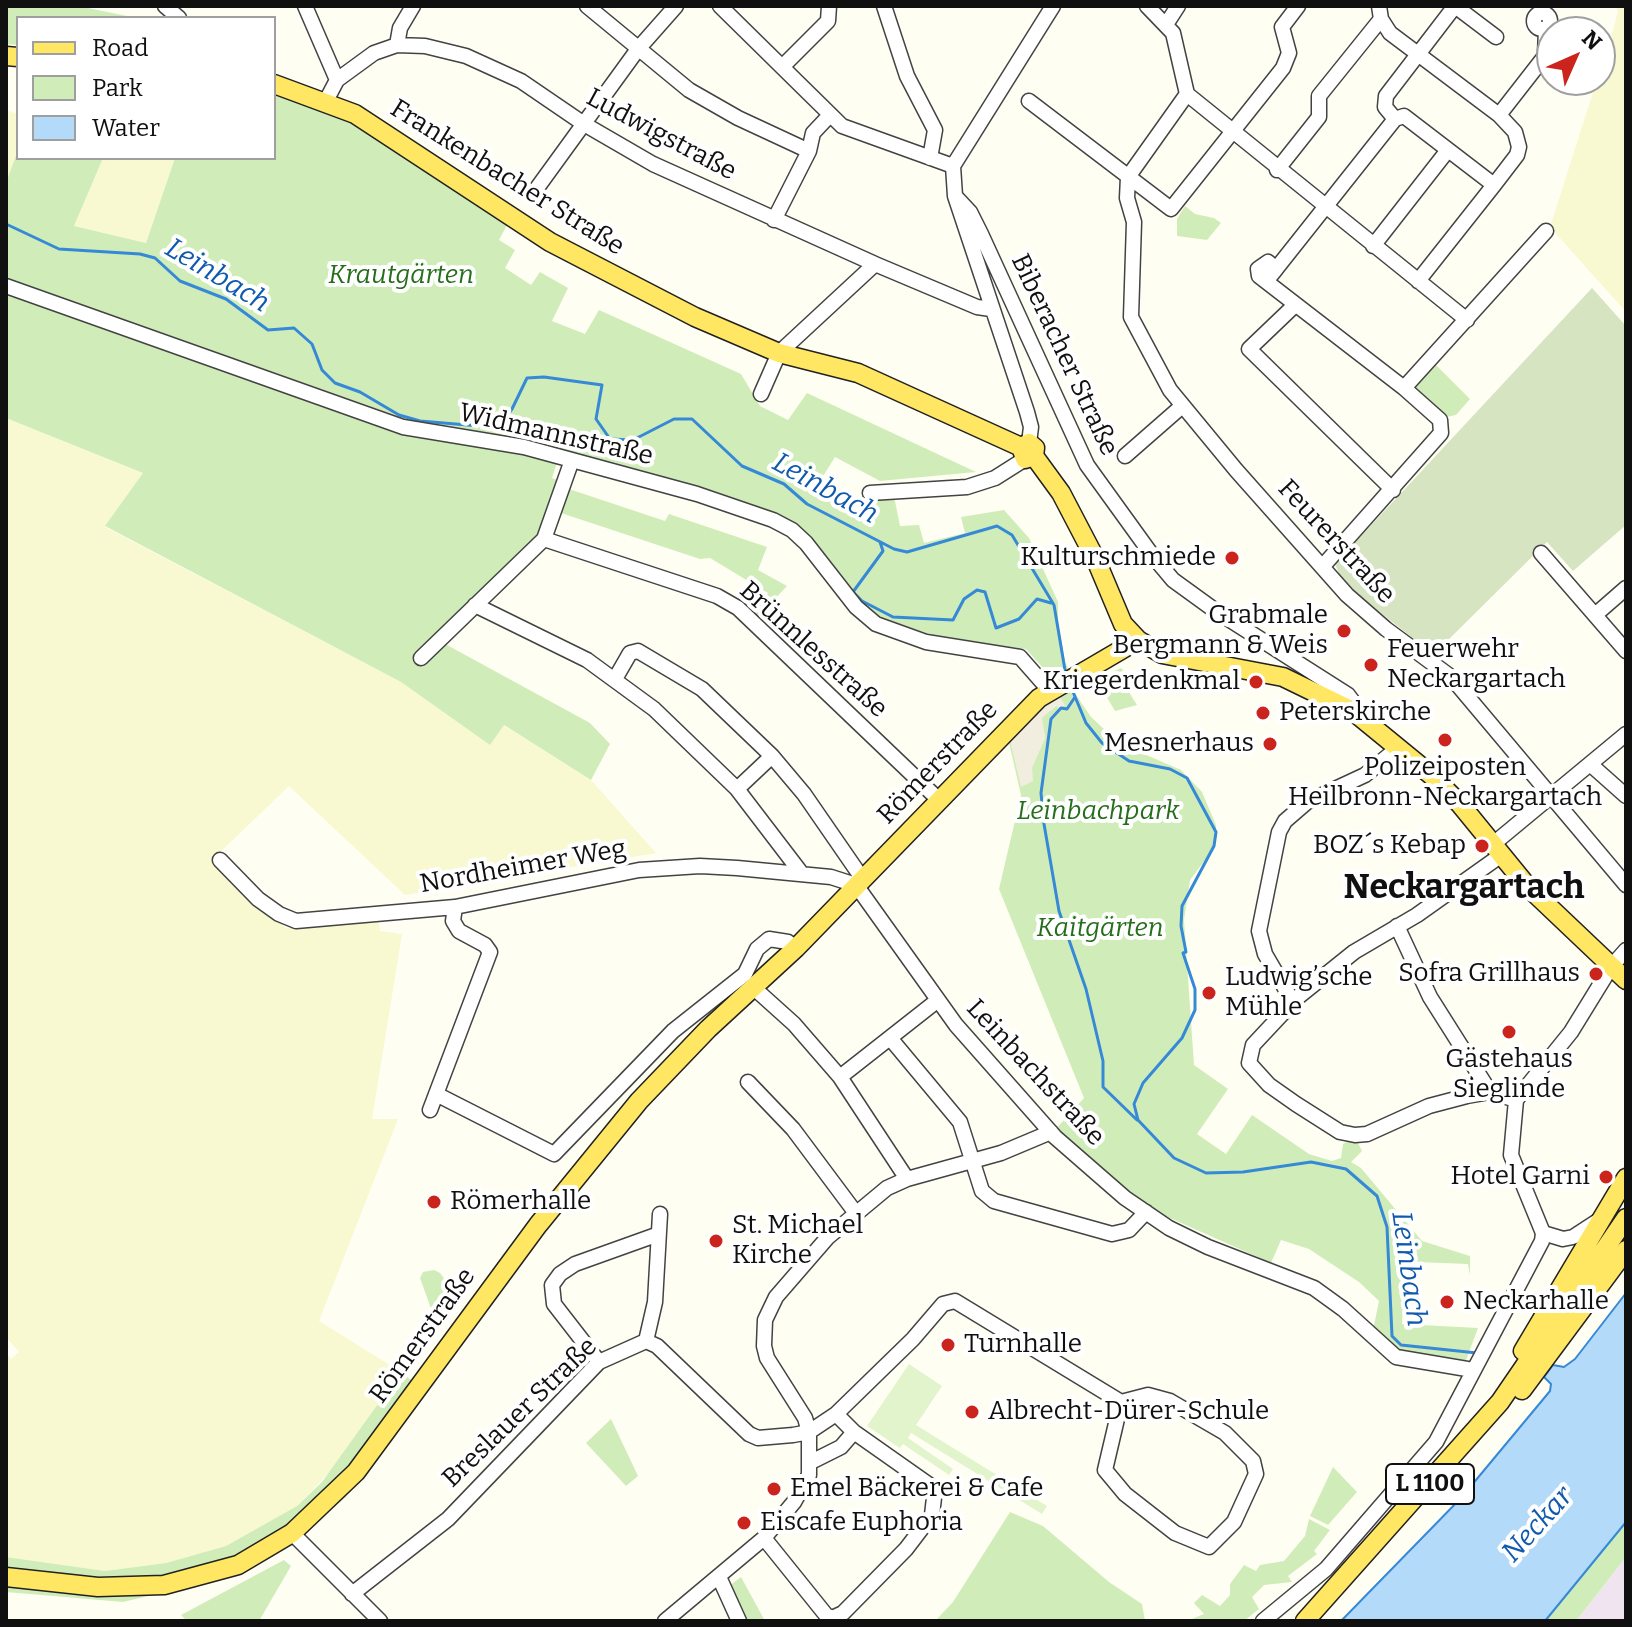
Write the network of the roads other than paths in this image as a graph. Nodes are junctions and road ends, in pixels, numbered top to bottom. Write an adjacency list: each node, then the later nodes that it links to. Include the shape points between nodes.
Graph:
1 (305, 6): 21 (street)
2 (413, 6): 17 (street)
3 (587, 6): 18 (street)
4 (676, 6): 18 (street)
5 (720, 6): 20 (street)
6 (829, 6): 20 (street, via 828,21)
7 (884, 6): 33 (street, via 907,76 935,130)
8 (1053, 6): 34 (street)
9 (1147, 6): 15 (street)
10 (1178, 6): 15 (street)
11 (1298, 6): 30 (street, via 1282,27 1289,53 1283,68)
12 (1455, 6): 16 (street); 19 (street)
13 (1380, 13): 19 (street, via 1390,33); 35 (street, via 1319,96 1319,117)
14 (1541, 15): 27 (street, via 1545,56)
15 (1167, 23): 23 (street)
16 (1496, 37)
17 (397, 45): 21 (street, via 374,53); 29 (street, Ludwigstraße, via 466,56 521,81)
18 (638, 49): 29 (street); 32 (street, via 689,90)
19 (1418, 54): 27 (street); 28 (street, via 1386,96 1385,107)
20 (782, 67): 26 (street)
21 (337, 80): 24 (street)
22 (276, 85): 24 (main road, Frankenbacher Straße)
23 (1187, 94): 30 (street); 36 (street)
24 (326, 101): 50 (main road, Frankenbacher Straße, via 407,145 550,242 695,317)
25 (1029, 101): 36 (street)
26 (830, 115): 32 (street, via 813,133); 33 (street, via 842,126)
27 (1499, 115): 37 (street, via 1515,132 1519,147)
28 (1395, 119): 31 (street, via 1404,116); 40 (street)
29 (584, 124): 38 (street); 41 (street, Ludwigstraße, via 653,164)
30 (1231, 133): 35 (street); 36 (street, via 1171,209)
31 (1448, 150): 37 (street); 43 (street)
32 (809, 151): 41 (street)
33 (930, 158): 34 (street)
34 (953, 166): 39 (street)
35 (1277, 170): 40 (street)
36 (1128, 177): 53 (street, Feurerstraße, via 1134,222 1131,317)
37 (1494, 185): 45 (street)
38 (532, 195)
39 (955, 196): 48 (street); 70 (street, Biberacher Straße, via 981,234 1087,465 1152,555 1173,580 1213,609 1348,695)
40 (1326, 209): 43 (street); 47 (street, via 1272,274)
41 (774, 220): 44 (street, Ludwigstraße)
42 (1546, 231): 49 (street)
43 (1373, 246): 45 (street)
44 (875, 264): 48 (street, Ludwigstraße); 50 (street)
45 (1418, 281): 49 (street)
46 (6, 286): 56 (street, Widmannstraße, via 403,427)
47 (1295, 305): 51 (street); 57 (street, via 1249,349)
48 (991, 309): 54 (street, via 1031,427)
49 (1467, 320): 51 (street)
50 (779, 353): 52 (street); 54 (main road, Frankenbacher Straße, via 858,373)
51 (1404, 388): 57 (street, via 1440,420 1441,433)
52 (761, 394)
53 (1181, 407): 55 (street); 61 (street, Feurerstraße)
54 (1027, 451): 58 (street, via 995,478 967,487); 65 (main road, Frankenbacher Straße, via 1061,493 1123,624)
55 (1125, 456)
56 (572, 460): 59 (street); 69 (street, Widmannstraße, via 773,520 806,543 856,607 876,624 926,642 1020,657)
57 (1393, 490): 61 (street)
58 (870, 493)
59 (544, 539): 63 (street); 78 (street, Brünnlesstraße, via 717,596 738,608)
60 (1541, 553): 64 (street)
61 (1323, 566): 76 (street, Feurerstraße, via 1386,629 1451,677)
62 (1626, 588): 64 (street)
63 (475, 605): 67 (street); 68 (street)
64 (1595, 615): 66 (street)
65 (1138, 640): 69 (main road, Römerstraße); 70 (main road, via 1162,654 1283,677)
66 (1626, 651)
67 (421, 658)
68 (615, 679): 73 (street, Leinbachstraße, via 630,653 638,651 702,689); 75 (street)
69 (1061, 683): 78 (main road, Römerstraße)
70 (1353, 711): 72 (main road)
71 (1626, 734): 74 (street)
72 (1399, 747): 79 (main road, via 1460,804); 92 (street, via 1365,775 1307,802 1279,832 1259,931 1265,954)
73 (772, 756): 75 (street); 82 (street, Leinbachstraße, via 804,794)
74 (1590, 764): 76 (street); 77 (street)
75 (737, 789): 81 (street)
76 (1554, 796): 79 (street); 83 (street, Feurerstraße)
77 (1626, 796)
78 (939, 800): 82 (main road, Römerstraße)
79 (1496, 850): 85 (street); 88 (main road)
80 (220, 860): 84 (street, Nordheimer Weg, via 258,899 296,921)
81 (802, 874): 82 (street, Nordheimer Weg); 84 (street, Nordheimer Weg, via 700,866 639,870)
82 (859, 882): 86 (main road, Römerstraße); 91 (street, Leinbachstraße)
83 (1626, 885)
84 (455, 907): 97 (street, via 453,921 459,931 490,952)
85 (1397, 926): 92 (street, via 1354,952); 96 (street, via 1430,997)
86 (796, 948): 90 (main road, Römerstraße); 97 (street, via 769,939 757,949 745,974 673,1031 554,1154)
87 (1626, 950): 88 (street)
88 (1611, 967): 89 (main road); 98 (street, via 1571,1032)
89 (1626, 980)
90 (754, 988): 94 (street); 120 (main road, Römerstraße, via 639,1101 529,1235 356,1472)
91 (938, 1000): 93 (street); 100 (street, Leinbachstraße)
92 (1293, 1002): 96 (street, via 1253,1045 1249,1063 1269,1085 1340,1132 1367,1134 1429,1106)
93 (890, 1038): 94 (street); 101 (street, via 960,1122)
94 (840, 1077): 102 (street)
95 (748, 1082): 104 (street, via 793,1129)
96 (1490, 1092): 98 (street)
97 (436, 1094): 99 (street)
98 (1516, 1100): 108 (street, via 1511,1155)
99 (430, 1110)
100 (1051, 1132): 101 (street); 105 (street, Leinbachstraße)
101 (973, 1160): 102 (street); 105 (street, via 982,1191 994,1201 1112,1234 1129,1230)
102 (907, 1179): 104 (street)
103 (1624, 1182): 108 (street, via 1591,1227 1563,1239); 118 (main road)
104 (855, 1212): 116 (street, via 801,1266 765,1320 767,1358)
105 (1146, 1212): 113 (street, Leinbachstraße, via 1208,1247 1314,1288 1396,1357)
106 (660, 1214): 109 (street)
107 (1626, 1218): 118 (main road, L 1100)
108 (1543, 1233): 113 (street)
109 (656, 1235): 111 (street, via 655,1302); 112 (street, via 575,1264 552,1285 554,1304)
110 (1626, 1250): 121 (main road, via 1549,1358 1453,1471 1410,1517)
111 (646, 1341): 112 (street, Breslauer Straße); 116 (street, via 749,1434 767,1438)
112 (599, 1362): 125 (street, Breslauer Straße, via 448,1519)
113 (1474, 1367): 129 (street, via 1436,1442 1402,1485 1326,1569)
114 (1121, 1402): 114 (street, via 1148,1395 1170,1401 1208,1420 1253,1461 1256,1474 1247,1499 1234,1522 1209,1547 1175,1533 1125,1494 1105,1470); 115 (street, via 947,1301)
115 (836, 1414): 116 (street); 117 (street)
116 (809, 1432): 119 (street)
117 (854, 1432): 119 (street, via 841,1447); 122 (street, via 935,1489 932,1515 906,1549 832,1618)
118 (1474, 1433): 121 (main road, L 1100)
119 (810, 1458): 122 (street, via 809,1475 797,1498)
120 (292, 1533): 123 (main road, Römerstraße, via 238,1565 164,1585 98,1587); 125 (street)
121 (1386, 1534): 130 (main road, L 1100)
122 (764, 1538): 124 (street)
123 (6, 1577)
124 (719, 1577): 127 (street); 128 (street)
125 (352, 1594): 126 (street)
126 (380, 1621)
127 (665, 1621)
128 (739, 1621)
129 (1263, 1621)
130 (1305, 1621)

